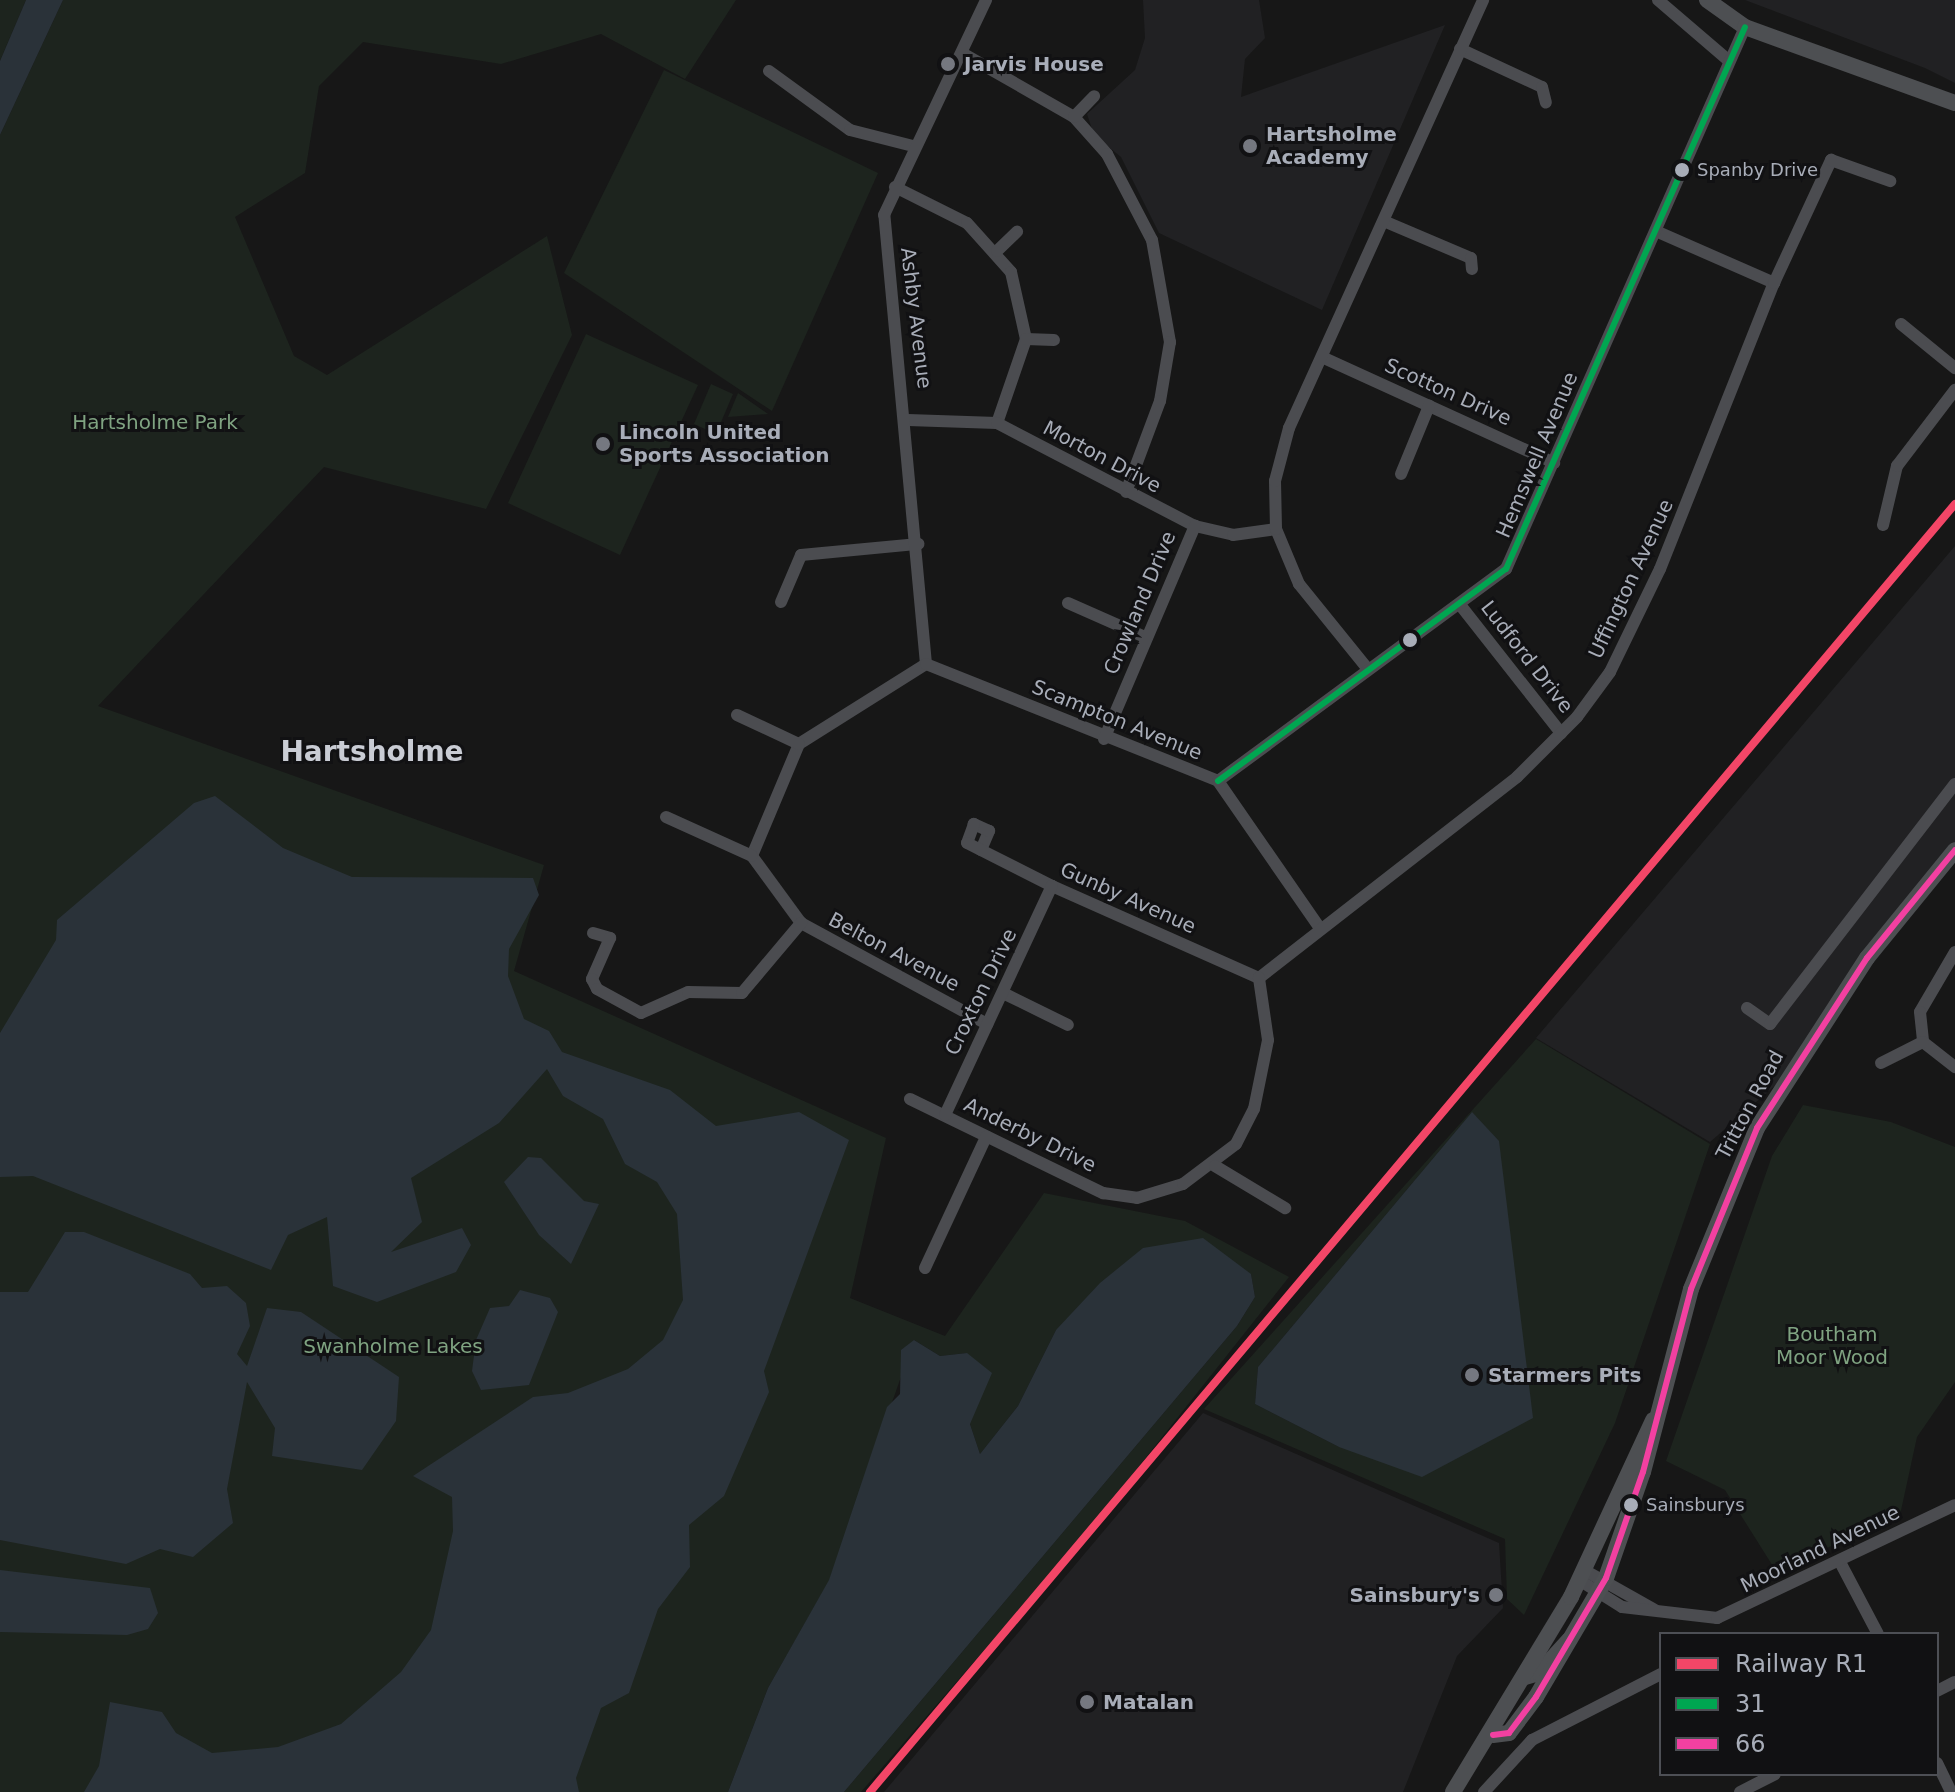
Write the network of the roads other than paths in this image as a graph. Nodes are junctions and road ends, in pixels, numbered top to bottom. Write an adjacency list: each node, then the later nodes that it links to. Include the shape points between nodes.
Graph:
1 (986, 0): 7 (street, Ashby Avenue)
2 (1483, 0): 6 (street)
3 (1658, 0): 8 (street)
4 (1707, 0): 5 (main road)
5 (1745, 27): 8 (street, Hemswell Avenue); 14 (main road)
6 (1460, 49): 11 (street); 19 (street)
7 (962, 53): 15 (street); 16 (street, Ashby Avenue)
8 (1728, 60): 21 (street, Hemswell Avenue)
9 (769, 71): 16 (street, via 850,130)
10 (1556, 81): 11 (street)
11 (1542, 87): 13 (street)
12 (1094, 96): 15 (street)
13 (1546, 103)
14 (1955, 103)
15 (1074, 117): 36 (street, via 1107,154 1139,211 1170,316 1160,401)
16 (913, 146): 18 (street, Ashby Avenue)
17 (1890, 181): 24 (street, Uffington Avenue, via 1831,160)
18 (895, 187): 22 (street, via 946,209); 32 (street, Ashby Avenue, via 884,215)
19 (1386, 222): 23 (street, via 1471,264); 28 (street)
20 (1017, 232): 22 (street)
21 (1658, 232): 24 (street); 34 (street, Hemswell Avenue)
22 (997, 251): 26 (street, via 1019,293)
23 (1482, 251)
24 (1774, 283): 48 (street, Uffington Avenue, via 1641,611 1610,672)
25 (1901, 324): 29 (street)
26 (1026, 339): 27 (street); 33 (street)
27 (1054, 340)
28 (1324, 358): 31 (street, Scotton Drive); 39 (street, via 1289,428 1275,481)
29 (1955, 368)
30 (1955, 390): 37 (street, via 1897,466)
31 (1429, 406): 34 (street, Scotton Drive); 35 (street)
32 (908, 420): 33 (street, Morton Drive); 40 (street, Ashby Avenue)
33 (997, 423): 36 (street, Morton Drive)
34 (1554, 463): 43 (street, Hemswell Avenue, via 1519,550)
35 (1401, 474)
36 (1126, 492): 38 (street, Morton Drive)
37 (1883, 525)
38 (1195, 526): 39 (street, Morton Drive, via 1233,535); 44 (street, Crowland Drive)
39 (1276, 529): 46 (street, via 1299,584)
40 (918, 544): 41 (street, via 801,555); 45 (street, Ashby Avenue)
41 (781, 602)
42 (1068, 603): 44 (street)
43 (1461, 606): 46 (street, Hemswell Avenue); 48 (street, Ludford Drive)
44 (1147, 638): 49 (street, Crowland Drive)
45 (926, 664): 49 (street, Scampton Avenue); 50 (street)
46 (1367, 668): 51 (street, Hemswell Avenue)
47 (737, 715): 50 (street)
48 (1561, 733): 59 (street, Uffington Avenue, via 1517,777)
49 (1104, 739): 51 (street, Scampton Avenue)
50 (799, 744): 56 (street)
51 (1218, 781): 59 (street, Scampton Avenue)
52 (1955, 784): 64 (street, via 1769,1028)
53 (666, 817): 56 (street)
54 (981, 850): 57 (street, Gunby Avenue)
55 (1955, 850): 76 (main road, Tritton Road, via 1867,958 1763,1117 1711,1232)
56 (752, 856): 58 (street, Belton Avenue)
57 (1052, 886): 62 (street, Gunby Avenue); 63 (street, Croxton Drive)
58 (801, 923): 60 (street, via 742,993 688,992 641,1013 597,989 592,979 610,938); 65 (street, Belton Avenue)
59 (1319, 927): 62 (street, Uffington Avenue)
60 (593, 933)
61 (1955, 952): 67 (street, via 1924,1000)
62 (1259, 978): 73 (street, Anderby Drive, via 1266,1071 1236,1144)
63 (1005, 994): 65 (street, Croxton Drive); 66 (street)
64 (1747, 1008)
65 (987, 1024): 71 (street, Croxton Drive)
66 (1068, 1025)
67 (1923, 1042): 68 (street); 69 (street)
68 (1881, 1063)
69 (1955, 1067)
70 (910, 1099): 71 (street, Anderby Drive)
71 (945, 1115): 72 (street, Anderby Drive)
72 (986, 1137): 73 (street, Anderby Drive, via 1103,1193 1137,1198); 75 (street)
73 (1215, 1166): 74 (street)
74 (1285, 1208)
75 (925, 1268)
76 (1653, 1418): 79 (main road, Tritton Road); 80 (main road, Tritton Road, via 1643,1472)
77 (1955, 1505): 78 (street, Moorland Avenue)
78 (1840, 1562): 83 (street, Moorland Avenue, via 1733,1614); 85 (street)
79 (1581, 1575): 80 (street); 81 (street); 88 (main road, Tritton Road)
80 (1606, 1578): 81 (main road, Tritton Road); 82 (street)
81 (1598, 1595): 82 (street, Moorland Avenue); 86 (main road, Tritton Road)
82 (1655, 1610): 83 (street, Moorland Avenue)
83 (1701, 1620): 84 (street)
84 (1701, 1632)
85 (1877, 1632)
86 (1577, 1635): 88 (main road, via 1557,1646 1539,1673); 89 (main road, Tritton Road, via 1509,1733)
87 (1659, 1675): 93 (street, via 1508,1760)
88 (1515, 1680): 89 (main road, Tritton Road, via 1494,1717)
89 (1493, 1735): 92 (main road, Tritton Road)
90 (1939, 1767): 95 (street)
91 (1771, 1776): 94 (street)
92 (1453, 1792)
93 (1484, 1792)
94 (1740, 1792)
95 (1951, 1792)

